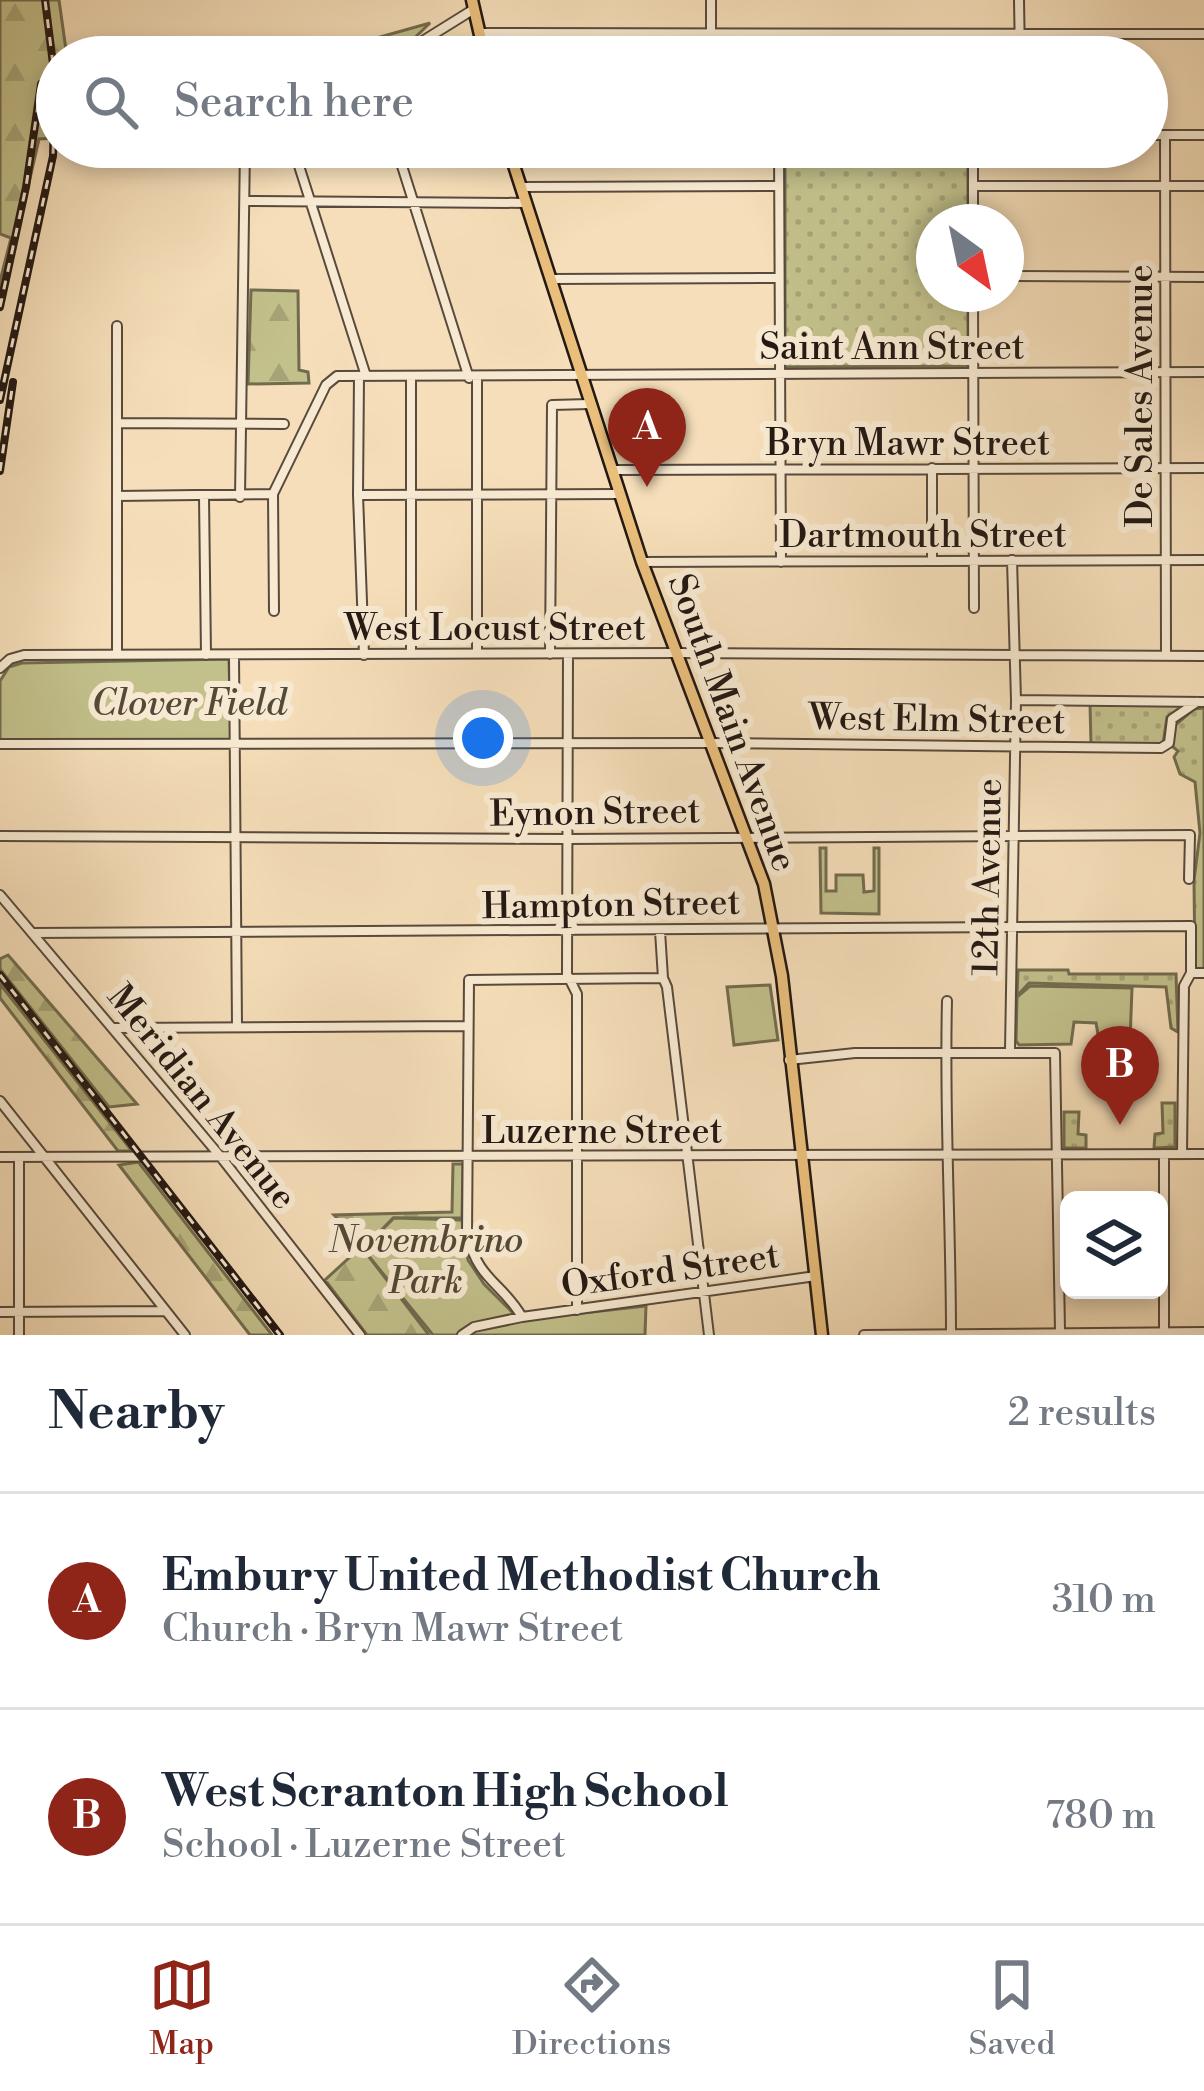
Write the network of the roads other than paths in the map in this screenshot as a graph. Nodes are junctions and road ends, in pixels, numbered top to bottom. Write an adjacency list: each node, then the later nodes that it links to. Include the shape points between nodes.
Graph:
1 (711, 0): 4 (street)
2 (1019, 0): 5 (street)
3 (473, 5): 6 (main road); 8 (street)
4 (711, 32): 5 (street); 6 (street); 10 (street)
5 (1020, 32): 7 (street); 11 (street)
6 (480, 33): 9 (main road)
7 (1204, 34)
8 (428, 36)
9 (481, 36)
10 (711, 36)
11 (1020, 36)
12 (1168, 135): 13 (street)
13 (1204, 135)
14 (245, 168): 26 (street)
15 (300, 168): 27 (street)
16 (403, 168): 28 (street)
17 (515, 168): 24 (main road, South Main Avenue)
18 (779, 168): 21 (street)
19 (973, 168): 22 (street)
20 (1166, 168): 25 (street, De Sales Avenue)
21 (779, 186): 24 (street); 34 (street)
22 (973, 186): 25 (street); 30 (street)
23 (1204, 186): 25 (street)
24 (521, 187): 29 (main road, South Main Avenue)
25 (1166, 187): 32 (street, De Sales Avenue)
26 (245, 201): 27 (street); 48 (street)
27 (312, 202): 28 (street); 42 (street)
28 (414, 202): 29 (street); 45 (street)
29 (526, 203): 35 (main road, South Main Avenue)
30 (973, 204)
31 (1024, 276): 32 (street)
32 (1166, 277): 33 (street); 38 (street, De Sales Avenue)
33 (1204, 277)
34 (779, 278): 35 (street); 40 (street)
35 (549, 279): 44 (main road, South Main Avenue)
36 (973, 312): 41 (street)
37 (117, 326): 47 (street)
38 (1166, 372): 39 (street, Saint Ann Street); 41 (street, Saint Ann Street); 52 (street, De Sales Avenue)
39 (1204, 372)
40 (779, 374): 41 (street, Saint Ann Street); 44 (street, Saint Ann Street); 55 (street)
41 (973, 374): 50 (street)
42 (363, 376): 43 (street, Saint Ann Street); 56 (street, Saint Ann Street, via 337,376 326,385); 58 (street)
43 (411, 376): 45 (street, Saint Ann Street); 59 (street)
44 (580, 376): 45 (street, Saint Ann Street); 46 (main road, South Main Avenue)
45 (473, 378): 60 (street)
46 (590, 404): 54 (main road, South Main Avenue); 63 (street, via 551,405)
47 (117, 423): 48 (street); 61 (street)
48 (242, 424): 49 (street); 64 (street)
49 (284, 424)
50 (974, 466): 51 (street, Bryn Mawr Street); 52 (street, Bryn Mawr Street); 66 (street)
51 (932, 468): 55 (street, Bryn Mawr Street); 65 (street)
52 (1166, 468): 53 (street, Bryn Mawr Street); 68 (street, De Sales Avenue)
53 (1204, 468)
54 (612, 470): 55 (street, Bryn Mawr Street); 57 (main road, South Main Avenue)
55 (779, 470): 71 (street)
56 (273, 494): 64 (street); 73 (street)
57 (620, 494): 63 (street); 70 (main road, South Main Avenue)
58 (358, 495): 59 (street); 82 (street)
59 (409, 495): 60 (street); 78 (street)
60 (478, 495): 63 (street); 75 (street)
61 (117, 496): 62 (street); 77 (street)
62 (204, 496): 64 (street); 80 (street)
63 (549, 496): 79 (street)
64 (240, 497)
65 (932, 560): 66 (street, Dartmouth Street); 71 (street, Dartmouth Street)
66 (974, 560): 67 (street, Dartmouth Street); 72 (street)
67 (1012, 560): 68 (street, Dartmouth Street); 83 (street, 12th Avenue)
68 (1166, 560): 69 (street, Dartmouth Street); 84 (street, De Sales Avenue)
69 (1204, 560)
70 (642, 562): 71 (street, Dartmouth Street); 74 (main road, South Main Avenue)
71 (781, 562)
72 (974, 608)
73 (274, 610)
74 (677, 652): 76 (street, West Locust Street); 83 (street, West Locust Street); 89 (main road, South Main Avenue)
75 (477, 653): 78 (street, West Locust Street); 79 (street, West Locust Street)
76 (568, 653): 79 (street, West Locust Street); 91 (street)
77 (117, 654): 80 (street, West Locust Street); 86 (street, West Locust Street, via 17,655)
78 (411, 654): 82 (street, West Locust Street)
79 (550, 654)
80 (206, 655): 81 (street, West Locust Street)
81 (234, 655): 82 (street, West Locust Street); 92 (street)
82 (364, 655)
83 (1015, 655): 84 (street, West Locust Street); 87 (street, 12th Avenue)
84 (1166, 656): 85 (street, West Locust Street)
85 (1204, 656)
86 (2, 665)
87 (1016, 700): 88 (street); 93 (street, 12th Avenue)
88 (1200, 702): 93 (street, West Elm Street, via 1172,718 1161,748)
89 (710, 743): 91 (street, West Elm Street); 93 (street, West Elm Street); 95 (main road, South Main Avenue)
90 (0, 744): 92 (street, West Elm Street)
91 (568, 744): 92 (street, West Elm Street); 98 (street)
92 (235, 745): 97 (street)
93 (1015, 745): 96 (street, 12th Avenue)
94 (0, 836): 97 (street, Eynon Street)
95 (747, 836): 96 (street, Eynon Street); 98 (street, Eynon Street); 102 (main road, South Main Avenue)
96 (1014, 838): 99 (street, Eynon Street, via 1190,835); 101 (street, 12th Avenue)
97 (236, 839): 98 (street, Eynon Street); 104 (street)
98 (568, 839): 103 (street)
99 (1189, 879)
100 (0, 895): 106 (street, Meridian Avenue)
101 (1012, 927): 102 (street, Hampton Street); 108 (street, Hampton Street, via 1191,926); 115 (street, 12th Avenue)
102 (774, 928): 105 (street, Hampton Street); 117 (main road, South Main Avenue)
103 (568, 931): 104 (street, Hampton Street); 105 (street, Hampton Street); 110 (street)
104 (236, 932): 106 (street, Hampton Street); 112 (street)
105 (660, 932): 109 (street)
106 (32, 933): 114 (street, Meridian Avenue)
107 (1204, 973): 108 (street)
108 (1191, 974): 121 (street, via 1184,986)
109 (663, 978): 110 (street); 123 (street)
110 (572, 981): 113 (street, via 470,980); 125 (street)
111 (947, 1001): 116 (street)
112 (237, 1025): 113 (street); 114 (street)
113 (467, 1025): 131 (street)
114 (113, 1028): 124 (street, Meridian Avenue)
115 (1010, 1050): 116 (street); 119 (street, via 1055,1053)
116 (946, 1051): 117 (street); 127 (street)
117 (789, 1060): 126 (main road, South Main Avenue)
118 (0, 1101): 130 (street)
119 (1059, 1154): 120 (street, Luzerne Street); 127 (street, Luzerne Street); 139 (street)
120 (1164, 1154): 121 (street, Luzerne Street); 141 (street)
121 (1182, 1154): 122 (street, Luzerne Street)
122 (1204, 1154)
123 (688, 1155): 125 (street, Luzerne Street); 126 (street, Luzerne Street); 133 (street)
124 (220, 1156): 130 (street, Luzerne Street); 131 (street, Luzerne Street); 146 (street, Meridian Avenue)
125 (575, 1156): 131 (street, Luzerne Street); 134 (street)
126 (803, 1156): 127 (street, Luzerne Street); 132 (main road, South Main Avenue)
127 (950, 1156): 142 (street)
128 (0, 1157): 129 (street, Luzerne Street)
129 (19, 1157): 130 (street, Luzerne Street); 137 (street)
130 (47, 1157): 135 (street)
131 (468, 1157): 138 (street, via 473,1259)
132 (816, 1276): 133 (street, Oxford Street); 149 (main road, South Main Avenue)
133 (705, 1289): 134 (street, Oxford Street); 148 (street)
134 (577, 1310): 138 (street, Oxford Street)
135 (166, 1311): 137 (street); 145 (street)
136 (0, 1312): 137 (street)
137 (19, 1313): 144 (street)
138 (522, 1317): 147 (street, Oxford Street)
139 (1060, 1331): 142 (street); 143 (street)
140 (1204, 1332): 141 (street)
141 (1164, 1333): 143 (street)
142 (951, 1334): 150 (street)
143 (1108, 1334)
144 (19, 1335)
145 (184, 1335)
146 (360, 1335)
147 (463, 1335)
148 (710, 1335)
149 (822, 1335)
150 (864, 1335)

